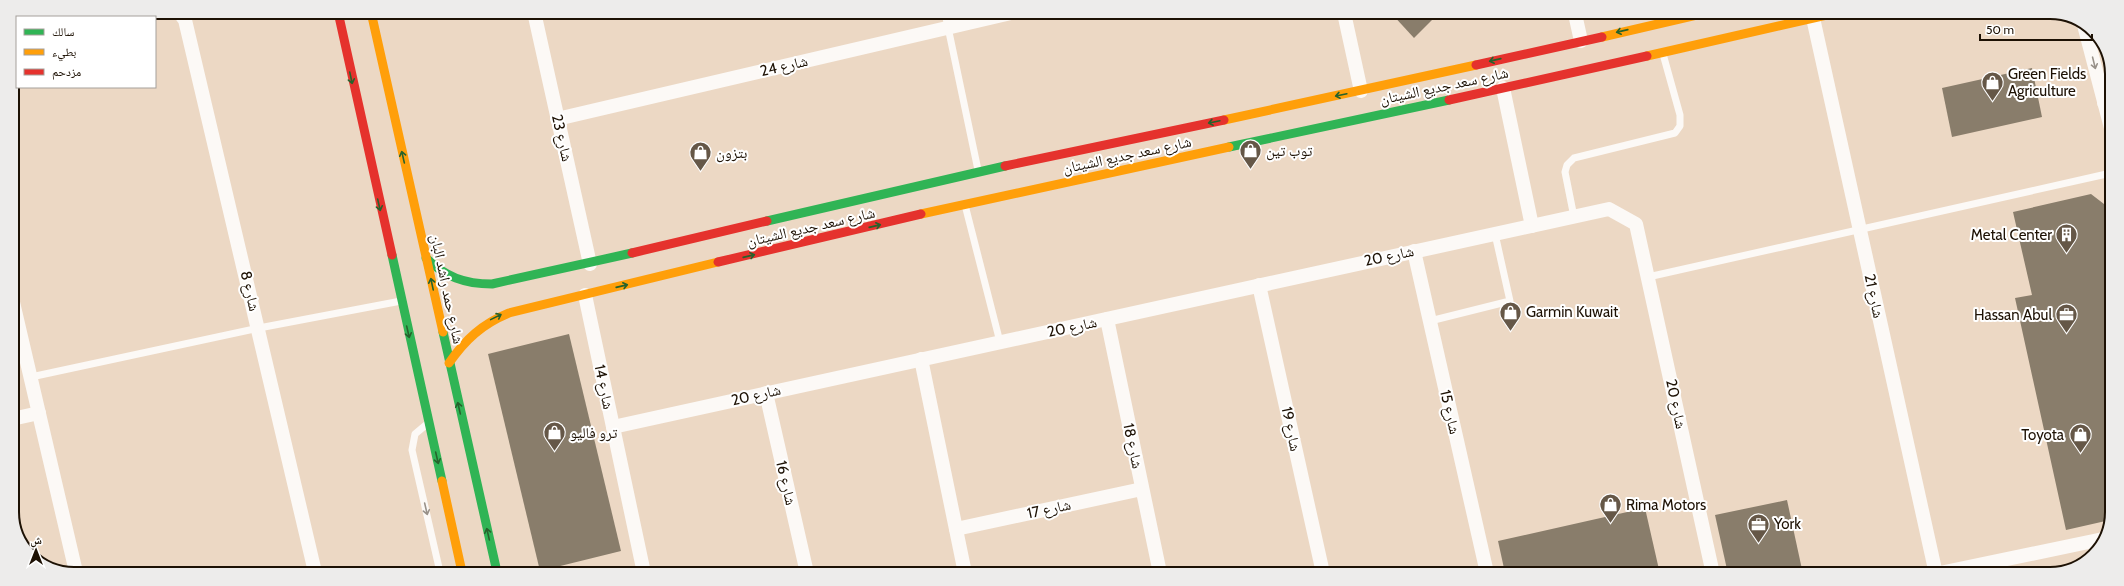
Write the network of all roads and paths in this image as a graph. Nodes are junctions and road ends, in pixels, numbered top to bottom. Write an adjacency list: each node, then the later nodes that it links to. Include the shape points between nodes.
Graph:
1 (185, 19): 52 (street, شارع 8)
2 (339, 19): 16 (street)
3 (372, 19): 22 (street, شارع حمد راشد البان, via 376,50)
4 (536, 19): 27 (street, شارع 23)
5 (946, 19): 12 (lane)
6 (986, 19): 12 (street, شارع 24)
7 (1345, 19): 21 (street)
8 (1576, 19): 14 (street)
9 (1679, 19): 14 (street, شارع سعد جديع الشيتان, one-way to 14)
10 (1809, 19): 15 (street, شارع سعد جديع الشيتان)
11 (1813, 19): 36 (street, شارع 21)
12 (948, 28): 27 (street, شارع 24); 29 (lane)
13 (2088, 35): 25 (street, one-way to 25)
14 (1581, 41): 21 (street, شارع سعد جديع الشيتان, one-way to 21)
15 (1662, 52): 19 (street, شارع سعد جديع الشيتان); 34 (lane, via 1680,115 1680,126 1675,133 1574,158 1567,165 1565,172)
16 (346, 56): 17 (street); 23 (street, one-way to 23)
17 (360, 60)
18 (368, 88): 23 (street, via 362,89)
19 (1503, 88): 32 (street, شارع سعد جديع الشيتان); 35 (street)
20 (378, 90): 22 (street)
21 (1361, 91): 28 (street, شارع سعد جديع الشيتان, one-way to 28)
22 (390, 95): 39 (street, شارع حمد راشد البان, one-way to 22)
23 (356, 99): 46 (street, one-way to 46)
24 (2105, 101): 25 (street)
25 (2104, 104): 26 (street)
26 (2105, 108)
27 (557, 119): 40 (street, شارع 23)
28 (1008, 167): 29 (street, شارع سعد جديع الشيتان); 32 (street, via 1000,172 999,181 1007,193)
29 (978, 172): 31 (street, شارع سعد جديع الشيتان)
30 (2105, 174): 36 (lane)
31 (958, 176): 33 (street, via 970,188); 40 (street, شارع سعد جديع الشيتان)
32 (1013, 194): 33 (street, شارع سعد جديع الشيتان)
33 (965, 204): 45 (street, شارع سعد جديع الشيتان, one-way to 33); 53 (lane)
34 (1574, 217): 35 (street, شارع 20); 41 (street, شارع 20, via 1609,209 1636,224)
35 (1532, 226): 37 (street, شارع 20)
36 (1860, 230): 41 (lane); 77 (street, شارع 21)
37 (1495, 234): 38 (street, شارع 20); 50 (lane, via 1510,301)
38 (1414, 251): 43 (street, شارع 20); 50 (street, شارع 15)
39 (426, 258): 42 (street, شارع سعد جديع الشيتان, via 455,280 479,284); 55 (street, شارع حمد راشد البان, one-way to 39)
40 (590, 264): 42 (street, شارع سعد جديع الشيتان)
41 (1648, 277): 76 (street, شارع 20)
42 (514, 281): 44 (street)
43 (1259, 284): 49 (street, شارع 20); 74 (street, شارع 19)
44 (510, 292)
45 (584, 295): 48 (street, شارع سعد جديع الشيتان); 61 (street, شارع 14)
46 (401, 301): 52 (lane); 60 (street, one-way to 60)
47 (513, 302): 48 (street)
48 (521, 309): 55 (street, شارع سعد جديع الشيتان, one-way to 48, via 462,343 479,327 499,315)
49 (1107, 319): 53 (street, شارع 20); 62 (street, شارع 18)
50 (1430, 321): 75 (street, شارع 15)
51 (19, 327): 56 (street)
52 (259, 328): 56 (lane); 66 (street, شارع 8)
53 (1000, 342): 54 (street, شارع 20)
54 (921, 359): 57 (street, شارع 20); 63 (street)
55 (449, 363): 69 (street, شارع حمد راشد البان, one-way to 55)
56 (31, 377): 58 (street)
57 (766, 393): 61 (street, شارع 20); 71 (street, شارع 16)
58 (39, 413): 59 (street); 65 (street)
59 (19, 417)
60 (429, 422): 67 (lane, one-way to 67, via 415,434 412,450); 68 (street, one-way to 68)
61 (613, 427): 70 (street, شارع 14)
62 (1142, 489): 63 (street, شارع 17); 73 (street, شارع 18)
63 (956, 528): 72 (street)
64 (2097, 540): 78 (street)
65 (75, 567)
66 (314, 567)
67 (439, 567)
68 (461, 567)
69 (496, 567)
70 (643, 567)
71 (806, 567)
72 (964, 567)
73 (1159, 567)
74 (1322, 567)
75 (1485, 567)
76 (1711, 567)
77 (1933, 567)
78 (1969, 567)

